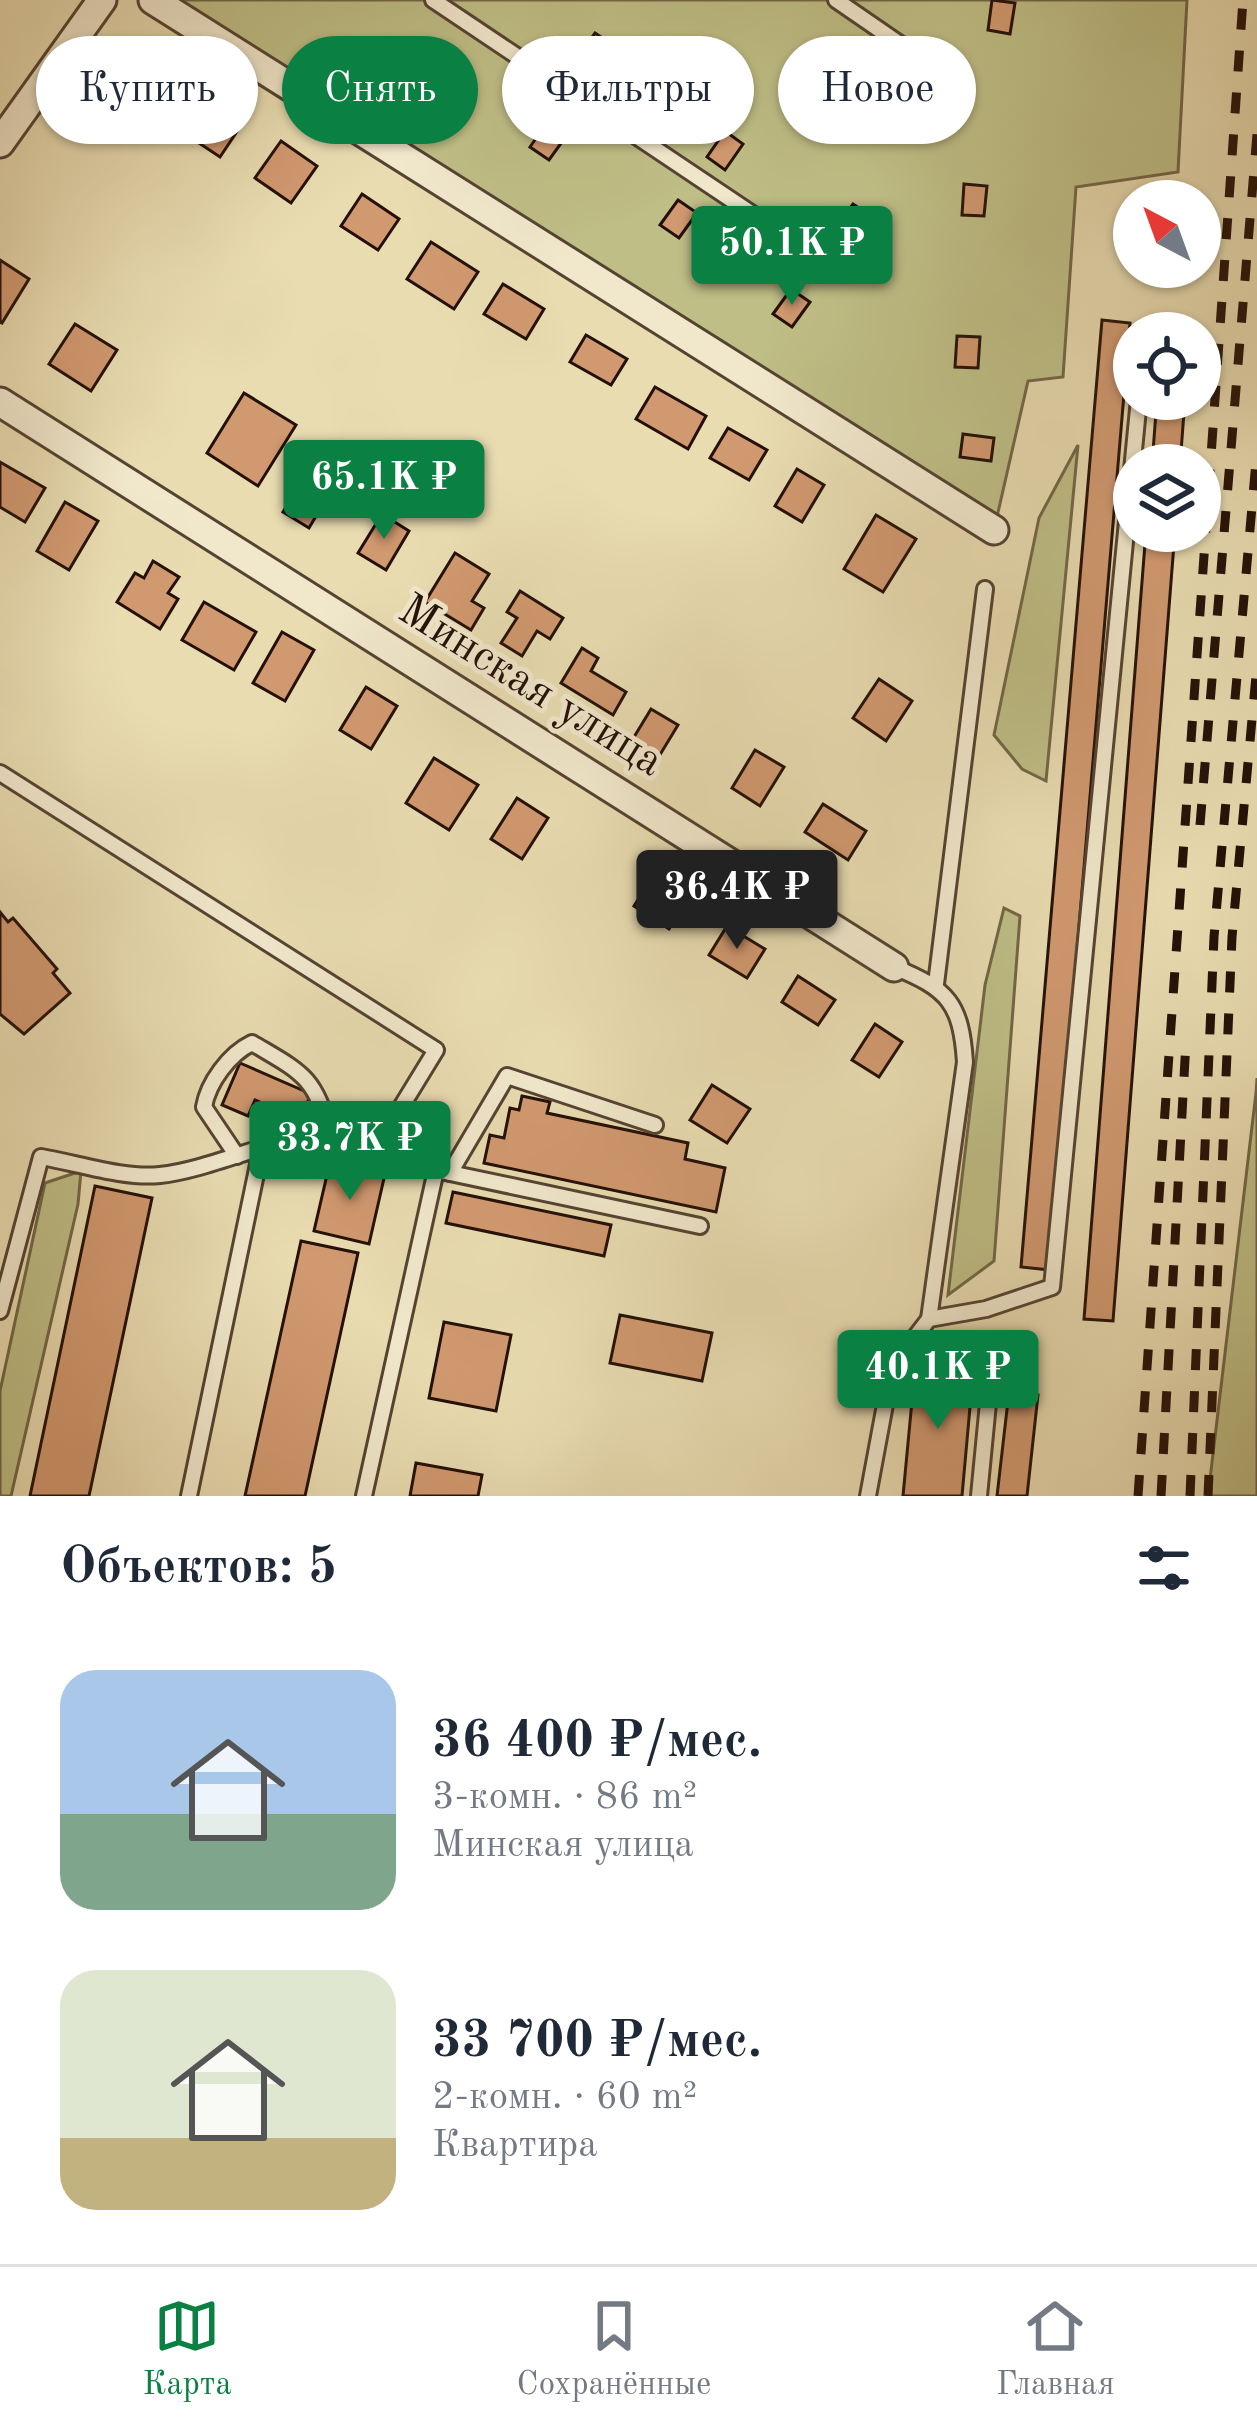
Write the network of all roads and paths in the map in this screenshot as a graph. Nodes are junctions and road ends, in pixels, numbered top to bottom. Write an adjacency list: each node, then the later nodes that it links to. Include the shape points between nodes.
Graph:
1 (102, 0): 6 (street)
2 (153, 0): 10 (street)
3 (434, 0): 7 (lane)
4 (836, 0): 5 (lane)
5 (888, 36)
6 (0, 143)
7 (836, 271)
8 (0, 402): 13 (street, Минская улица)
9 (1137, 420): 23 (lane, via 1052,1287)
10 (994, 530)
11 (985, 589): 14 (lane)
12 (0, 773): 17 (lane, via 436,1050)
13 (894, 967): 14 (lane)
14 (936, 984): 23 (lane, via 962,1020 964,1062)
15 (655, 1125): 20 (lane, via 507,1076)
16 (329, 1132): 17 (lane, via 348,1127); 18 (lane); 19 (lane, via 308,1078 252,1043 207,1090 204,1107)
17 (384, 1135): 20 (lane, via 423,1151)
18 (261, 1150): 19 (lane); 25 (lane)
19 (236, 1156): 22 (lane, via 157,1176 41,1157)
20 (443, 1171): 21 (lane); 26 (lane)
21 (700, 1226)
22 (0, 1311)
23 (929, 1319): 27 (lane, via 892,1367)
24 (989, 1393): 28 (lane)
25 (189, 1496)
26 (364, 1496)
27 (868, 1496)
28 (979, 1496)

